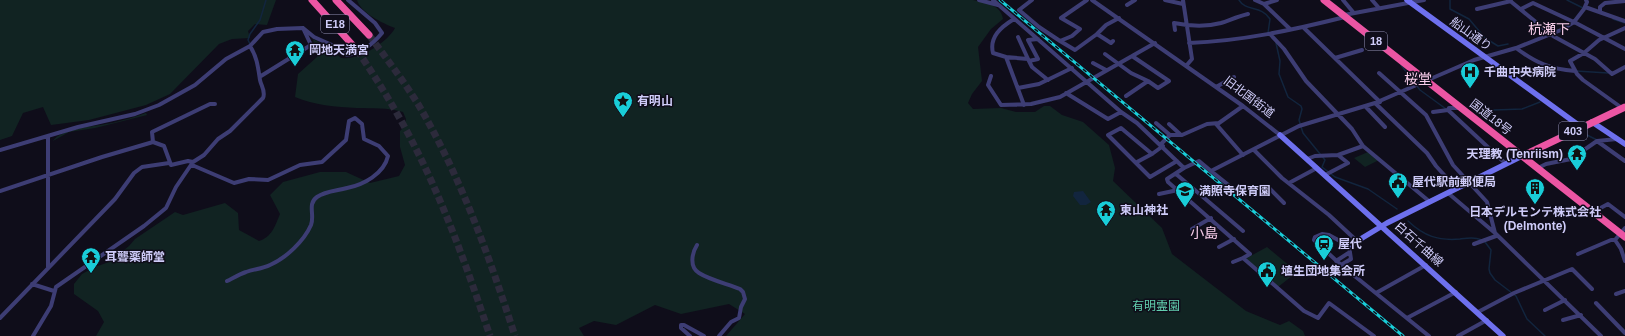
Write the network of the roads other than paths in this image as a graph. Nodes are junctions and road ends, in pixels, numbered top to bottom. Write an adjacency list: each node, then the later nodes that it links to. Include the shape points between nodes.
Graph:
1 (312, 0): 59 (highway, E18)
2 (336, 0): 48 (highway, E18)
3 (348, 0): 41 (street, via 381,30 381,34 366,48 347,55 343,50 314,37)
4 (980, 0): 23 (street); 25 (street)
5 (993, 0): 25 (street)
6 (1032, 0): 52 (street, via 1019,10)
7 (1087, 0): 52 (street, via 1061,18 1080,29)
8 (1092, 0): 35 (street, 旧北国街道)
9 (1135, 0): 26 (street)
10 (1165, 0): 22 (street)
11 (1255, 0): 24 (street)
12 (1277, 0): 24 (street)
13 (1324, 0): 34 (highway, 国道18号 / 18)
14 (1343, 0): 31 (street)
15 (1372, 0): 27 (street)
16 (1424, 0): 18 (street)
17 (1586, 0): 28 (street)
18 (1409, 1): 27 (street); 65 (street, 船山通り)
19 (1510, 1): 29 (street); 30 (street)
20 (1532, 1): 30 (street); 38 (street)
21 (1625, 1): 32 (street, via 1605,4 1600,7)
22 (1183, 2): 39 (street)
23 (985, 4)
24 (1264, 4): 43 (street)
25 (998, 5): 36 (street)
26 (1127, 5)
27 (1379, 8): 31 (street)
28 (1585, 8): 32 (street); 38 (street)
29 (1476, 9)
30 (1521, 9): 47 (street)
31 (1354, 12): 34 (street)
32 (1600, 12): 37 (street)
33 (1248, 14): 39 (street, via 1216,24)
34 (1345, 16): 40 (street); 82 (highway, 国道18号 / 18)
35 (1119, 18): 45 (street); 54 (street, 旧北国街道)
36 (1014, 20): 51 (street); 64 (street, via 1007,23 992,39 993,53)
37 (1625, 21)
38 (1574, 22): 47 (street); 50 (street)
39 (1187, 25): 44 (street, via 1174,23); 55 (street)
40 (1302, 27): 43 (street); 66 (street)
41 (303, 28): 56 (street, via 277,29 261,33); 76 (street, via 311,45)
42 (1625, 28): 50 (street)
43 (1290, 29): 46 (street)
44 (1175, 30)
45 (1097, 34): 52 (street, via 1075,50); 53 (street, via 1110,43)
46 (1269, 34): 55 (street, via 1230,41); 98 (street, via 1284,49 1306,81)
47 (1551, 34): 57 (street); 61 (street)
48 (369, 35)
49 (1018, 37): 67 (street)
50 (1603, 38): 58 (street); 61 (street)
51 (1038, 39): 67 (street, via 1028,40 1038,58); 72 (street)
52 (1060, 41)
53 (1113, 41)
54 (1155, 43): 63 (street); 70 (street, 旧北国街道)
55 (1189, 43): 70 (street, via 1192,59)
56 (250, 46): 76 (street, via 258,62); 108 (street, via 226,59 195,86 170,100 135,114)
57 (1516, 48): 65 (street); 74 (street, via 1528,57 1554,69)
58 (1625, 49)
59 (357, 50)
60 (1362, 50): 66 (street)
61 (1585, 53): 71 (street, via 1595,58 1612,74); 74 (street, via 1570,59)
62 (1105, 54): 69 (street)
63 (1132, 56): 69 (street); 81 (street, via 1169,81 1158,88)
64 (1006, 57): 67 (street); 84 (street)
65 (1486, 57): 82 (street); 104 (street, 船山通り)
66 (1335, 58): 88 (street)
67 (1028, 60): 79 (street, via 1032,67)
68 (1093, 63): 73 (street)
69 (1119, 64): 73 (street); 81 (street)
70 (1186, 66): 83 (street, 旧北国街道)
71 (1625, 67)
72 (1072, 68): 79 (street); 80 (street)
73 (1106, 70): 80 (street)
74 (1575, 71): 94 (street, via 1583,80)
75 (1379, 73): 86 (street)
76 (261, 76): 126 (street, via 263,98)
77 (991, 76): 90 (street, via 988,85 1001,105)
78 (1234, 77): 83 (street)
79 (1048, 80): 84 (street, via 1027,88)
80 (1087, 81): 85 (street); 96 (street)
81 (1148, 81): 87 (street)
82 (1428, 82): 86 (street); 93 (highway, 国道18号 / 18)
83 (1216, 87): 91 (street, 旧北国街道)
84 (1018, 88): 90 (street)
85 (1066, 93): 90 (street, via 1047,102); 96 (street, via 1108,119)
86 (1401, 93): 88 (street); 135 (street, via 1426,115 1454,165)
87 (1126, 96)
88 (1378, 102): 92 (street); 138 (street)
89 (215, 104): 111 (street, via 210,104 152,132)
90 (1024, 105)
91 (1243, 106): 102 (street); 107 (street, 旧北国街道)
92 (1365, 106): 98 (street); 103 (street)
93 (1461, 108): 95 (street); 120 (highway, 国道18号 / 18)
94 (1624, 108): 99 (highway, 403)
95 (1448, 109): 97 (street); 127 (street)
96 (1122, 112): 113 (street)
97 (1433, 112)
98 (1338, 114): 107 (street, via 1301,125); 114 (street)
99 (1592, 122): 104 (highway, 403); 109 (street)
100 (1156, 123): 105 (street)
101 (1169, 124): 106 (street)
102 (1216, 124): 106 (street, via 1207,124); 119 (street)
103 (1385, 127)
104 (1581, 127): 120 (highway, 403)
105 (1170, 135): 106 (street); 113 (street)
106 (1181, 135)
107 (1280, 135): 116 (street); 121 (street, 旧北国街道)
108 (48, 136): 115 (street); 134 (street)
109 (1617, 139): 110 (street); 112 (street)
110 (1597, 141): 123 (street); 130 (street, via 1571,159)
111 (153, 142): 125 (street, via 164,146); 134 (street)
112 (1625, 144)
113 (1162, 145): 117 (street); 122 (street)
114 (1363, 146): 118 (street); 144 (street)
115 (0, 150)
116 (1254, 150): 119 (street); 136 (street)
117 (1152, 154): 124 (street); 124 (street, via 1121,128 1108,135)
118 (1338, 154): 121 (street); 133 (street, via 1348,163)
119 (1243, 155): 131 (street)
120 (1522, 156): 127 (street, 白石千曲線); 130 (highway, 国道18号 / 18)
121 (1307, 159): 129 (street, 旧北国街道)
122 (1177, 161): 124 (street, via 1150,177); 128 (street)
123 (1625, 161)
124 (1137, 162)
125 (169, 163): 126 (street, via 171,165 188,161); 168 (street, via 142,167 134,173 115,199)
126 (193, 164): 169 (street, via 234,183 249,179 268,180 300,165 322,162 344,142 350,121 355,118 362,124 364,139 380,147 388,156 381,170 370,178 356,186 319,195 312,201 310,226 288,254 272,264); 173 (street, via 176,187 166,208 62,282)
127 (1506, 164): 135 (street, 白石千曲線)
128 (1184, 168): 131 (street, via 1199,161); 132 (street)
129 (1317, 168): 133 (street, 旧北国街道); 136 (street)
130 (1538, 168): 146 (highway, 国道18号 / 18)
131 (1211, 171): 143 (street)
132 (1176, 174): 139 (street, via 1167,179); 151 (street)
133 (1328, 174): 149 (street, 旧北国街道)
134 (48, 175): 140 (street); 168 (street)
135 (1470, 182): 138 (street, 白石千曲線); 153 (street, via 1489,207)
136 (1288, 183): 156 (street)
137 (1269, 188): 145 (street)
138 (1457, 188): 141 (street, 白石千曲線)
139 (1178, 190): 142 (street); 148 (street)
140 (0, 191)
141 (1448, 193): 144 (street, 白石千曲線); 153 (street)
142 (1159, 194)
143 (1241, 195)
144 (1430, 202): 149 (street, 白石千曲線)
145 (1284, 203)
146 (1593, 212): 147 (street, via 1608,204); 152 (highway, 国道18号 / 18)
147 (1625, 217)
148 (1211, 218): 150 (street); 154 (street)
149 (1382, 226): 156 (street); 167 (street, 白石千曲線)
150 (1192, 229)
151 (1243, 231)
152 (1623, 233): 155 (street)
153 (1496, 235): 157 (street); 170 (street)
154 (1234, 239): 159 (street); 162 (street, via 1250,254)
155 (1615, 240): 161 (street); 164 (street)
156 (1357, 241): 160 (street)
157 (1474, 244)
158 (697, 245): 191 (street, via 691,260 698,273 731,284 743,292 745,299 739,318 731,322)
159 (1220, 247)
160 (1349, 249): 163 (street); 163 (street, via 1325,234 1315,237 1316,243); 166 (street, via 1351,259)
161 (1578, 254)
162 (1243, 258): 165 (street); 192 (street, via 1304,311 1318,318 1329,303)
163 (1336, 261): 166 (street)
164 (1625, 261)
165 (1233, 262)
166 (1341, 265): 176 (street)
167 (1426, 265): 175 (street, 白石千曲線); 176 (street)
168 (48, 267): 171 (street)
169 (227, 281)
170 (1543, 281): 172 (street, via 1572,270); 178 (street); 181 (street, via 1513,293)
171 (32, 284): 173 (street); 183 (street)
172 (1592, 289)
173 (54, 291): 188 (street, via 51,306)
174 (1625, 291): 177 (street)
175 (1456, 292): 181 (street, 白石千曲線); 184 (street)
176 (1376, 293): 184 (street)
177 (1616, 294)
178 (1565, 300): 180 (street); 182 (street)
179 (1596, 303): 187 (street)
180 (1545, 310)
181 (1478, 312): 185 (street, 白石千曲線)
182 (1581, 315): 186 (street); 196 (street)
183 (0, 318)
184 (1407, 318): 193 (street)
185 (1487, 320): 194 (street); 195 (street, 白石千曲線)
186 (1563, 320)
187 (1625, 334)
188 (32, 336)
189 (690, 336): 190 (street, via 681,325)
190 (704, 336)
191 (719, 336)
192 (1374, 336)
193 (1429, 336)
194 (1458, 336)
195 (1503, 336)
196 (1601, 336)

